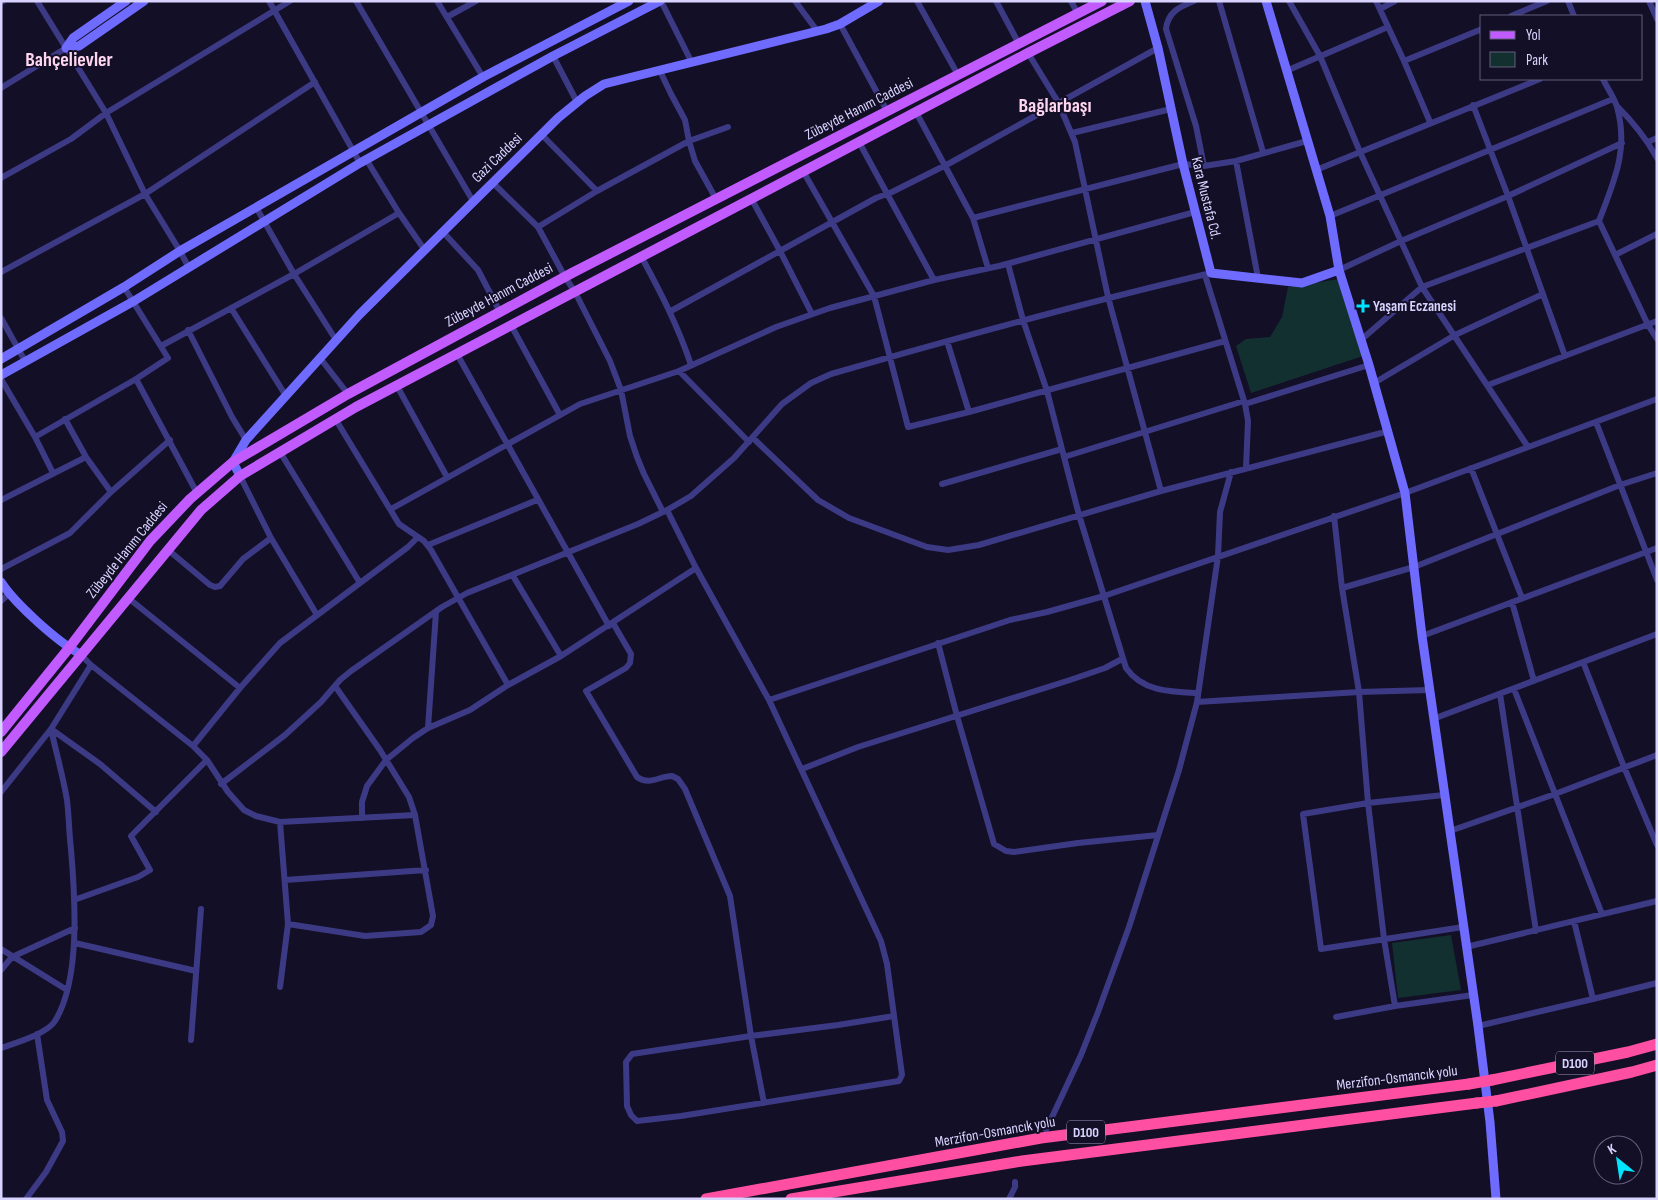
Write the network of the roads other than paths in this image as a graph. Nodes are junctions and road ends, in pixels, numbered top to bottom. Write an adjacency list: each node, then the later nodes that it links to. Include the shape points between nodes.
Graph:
1 (37, 1): 40 (street)
2 (126, 1): 40 (street, via 73,38)
3 (144, 1): 40 (street, via 79,46)
4 (269, 1): 29 (street)
5 (290, 1): 29 (street)
6 (356, 1): 64 (street)
7 (437, 1): 33 (street)
8 (476, 1): 33 (street)
9 (630, 1): 50 (street)
10 (660, 1): 43 (street); 46 (street)
11 (796, 1): 38 (street)
12 (879, 1): 35 (street, Gazi Caddesi)
13 (917, 1): 49 (street)
14 (996, 1): 39 (street)
15 (1071, 1): 30 (street)
16 (1102, 1): 30 (main road, Zübeyde Hanım Caddesi)
17 (1130, 1): 42 (main road)
18 (1145, 1): 41 (street, Kara Mustafa Cd.)
19 (1194, 1): 85 (street, via 1172,13 1166,29 1196,126)
20 (1218, 1): 78 (street)
21 (1266, 1): 48 (street)
22 (1288, 1): 44 (street)
23 (1376, 1): 28 (street)
24 (1395, 1): 28 (street)
25 (1547, 1): 31 (street)
26 (1568, 1): 32 (street)
27 (1649, 1): 34 (street)
28 (1380, 9): 36 (street)
29 (274, 11): 53 (street); 63 (street)
30 (1078, 14): 39 (main road, Zübeyde Hanım Caddesi)
31 (1513, 15)
32 (1574, 15)
33 (447, 17): 50 (street)
34 (1657, 19)
35 (840, 24): 38 (street, Gazi Caddesi); 61 (street)
36 (1388, 27): 44 (street); 45 (street)
37 (1480, 30): 45 (street)
38 (818, 32): 46 (street, Gazi Caddesi)
39 (1019, 44): 49 (main road, Zübeyde Hanım Caddesi)
40 (66, 48): 54 (street); 63 (street)
41 (1158, 48): 57 (street); 60 (street, Kara Mustafa Cd.)
42 (1028, 53): 57 (street); 62 (main road)
43 (553, 56): 56 (street); 66 (street)
44 (1320, 56): 48 (street); 79 (street)
45 (1404, 61): 65 (street)
46 (692, 63): 47 (street, Gazi Caddesi)
47 (660, 71): 56 (street, Gazi Caddesi, via 604,84); 71 (street, via 685,120)
48 (1286, 71): 72 (street)
49 (958, 75): 61 (main road, Zübeyde Hanım Caddesi)
50 (483, 77): 64 (street)
51 (1537, 80): 58 (street)
52 (1604, 80): 55 (street)
53 (315, 82): 77 (street); 93 (street)
54 (1, 88)
55 (1613, 99): 59 (street); 76 (street)
56 (577, 102): 69 (street, Gazi Caddesi)
57 (1058, 102): 68 (street); 84 (street)
58 (1473, 105): 65 (street); 76 (street)
59 (1616, 106): 74 (street); 75 (street)
60 (1171, 109): 68 (street); 83 (street, Kara Mustafa Cd.)
61 (887, 111): 97 (main road, Zübeyde Hanım Caddesi)
62 (916, 112): 73 (main road); 84 (street)
63 (106, 113): 88 (street, via 71,139); 93 (street)
64 (420, 113): 66 (street); 77 (street)
65 (1430, 122): 79 (street)
66 (428, 124): 81 (street); 98 (street)
67 (728, 127): 71 (street)
68 (1072, 132): 90 (street)
69 (541, 134): 89 (street, Gazi Caddesi); 91 (street)
70 (1657, 138): 74 (street)
71 (689, 141): 91 (street); 97 (street, via 695,161)
72 (1307, 141): 78 (street); 86 (street)
73 (859, 142): 87 (main road); 92 (street)
74 (1648, 142): 80 (street)
75 (1622, 143): 95 (street); 105 (street, via 1618,168)
76 (1491, 150): 94 (street); 95 (street)
77 (354, 151): 81 (street); 99 (street)
78 (1263, 152): 82 (street)
79 (1360, 152): 86 (street); 94 (street)
80 (1657, 158)
81 (363, 161): 101 (street); 104 (street)
82 (1236, 161): 85 (street); 126 (street)
83 (1183, 164): 85 (street); 90 (street); 100 (street, Kara Mustafa Cd.)
84 (946, 165): 92 (street); 103 (street)
85 (1204, 166)
86 (1316, 170): 102 (street)
87 (803, 171): 96 (main road); 106 (street)
88 (1, 178)
89 (492, 182): 98 (street, Gazi Caddesi); 107 (street)
90 (1085, 189): 103 (street); 110 (street)
91 (597, 191): 107 (street)
92 (888, 193): 106 (street); 127 (street)
93 (145, 194): 114 (street); 122 (street)
94 (1380, 196): 102 (street); 111 (street)
95 (1508, 196): 111 (street); 112 (street)
96 (751, 198): 115 (street); 117 (main road)
97 (716, 199): 125 (main road, Zübeyde Hanım Caddesi)
98 (473, 201): 108 (street, Gazi Caddesi)
99 (256, 207): 104 (street); 114 (street)
100 (1195, 212): 110 (street); 124 (street, Kara Mustafa Cd.)
101 (399, 213): 113 (street); 123 (street)
102 (1330, 216): 121 (street)
103 (973, 218): 120 (street)
104 (265, 221): 119 (street); 123 (street)
105 (1599, 221): 112 (street); 116 (street)
106 (832, 222): 115 (street); 132 (street)
107 (538, 227): 125 (street)
108 (442, 231): 113 (street, Gazi Caddesi); 137 (street, via 478,270)
109 (1657, 234): 116 (street)
110 (1095, 240): 118 (street); 133 (street)
111 (1401, 241): 121 (street); 129 (street)
112 (1526, 247): 129 (street); 131 (street)
113 (424, 249): 147 (street, Gazi Caddesi)
114 (180, 251): 119 (street); 128 (street)
115 (780, 251): 136 (street); 138 (street)
116 (1615, 255): 143 (street)
117 (641, 256): 130 (main road); 136 (street)
118 (1008, 264): 120 (street); 140 (street)
119 (189, 268): 134 (street)
120 (988, 268): 127 (street)
121 (1339, 270): 126 (street, via 1302,283); 148 (street)
122 (1, 272)
123 (294, 274): 135 (street); 147 (street)
124 (1208, 274): 126 (street); 133 (street); 150 (street)
125 (566, 277): 130 (street); 137 (main road, Zübeyde Hanım Caddesi)
126 (1258, 278)
127 (934, 280): 132 (street)
128 (124, 287): 134 (street); 152 (street)
129 (1422, 287): 145 (street); 148 (street)
130 (576, 292): 142 (main road); 169 (street)
131 (1543, 294): 145 (street); 154 (street)
132 (874, 296): 138 (street); 155 (street)
133 (1108, 297): 140 (street); 161 (street)
134 (134, 301): 151 (street); 158 (street)
135 (232, 308): 144 (street); 172 (street)
136 (671, 311): 159 (street)
137 (500, 312): 171 (main road, Zübeyde Hanım Caddesi)
138 (812, 314): 159 (street)
139 (1, 318): 152 (street)
140 (1023, 320): 149 (street); 170 (street)
141 (1657, 321): 143 (street)
142 (511, 325): 153 (main road); 176 (street)
143 (1648, 325): 146 (street); 154 (street)
144 (188, 330): 151 (street); 184 (street)
145 (1454, 335): 166 (street); 167 (street)
146 (1657, 339)
147 (336, 340): 156 (street, Gazi Caddesi)
148 (1362, 340): 160 (street)
149 (947, 341): 155 (street); 175 (street)
150 (1225, 341): 161 (street); 174 (street)
151 (161, 346): 165 (street, via 168,358)
152 (18, 349): 157 (street); 158 (street)
153 (457, 354): 168 (main road); 186 (street)
154 (1565, 356): 167 (street)
155 (890, 357): 175 (street, via 908,427); 185 (street, via 811,382 782,404)
156 (320, 358): 171 (street); 172 (street, Gazi Caddesi)
157 (1, 359)
158 (25, 361): 163 (street)
159 (691, 365): 162 (street)
160 (1369, 365): 166 (street); 174 (street)
161 (1128, 369): 170 (street); 180 (street)
162 (679, 370): 169 (street); 185 (street)
163 (1, 375)
164 (1, 379): 182 (street)
165 (136, 379): 177 (street); 183 (street)
166 (1374, 383): 181 (street)
167 (1488, 385): 187 (street)
168 (397, 386): 178 (main road); 199 (street)
169 (621, 390): 176 (street, via 580,404); 209 (street, via 637,457)
170 (1046, 391): 175 (street); 188 (street)
171 (348, 394): 192 (main road, Zübeyde Hanım Caddesi)
172 (286, 396): 184 (street, Gazi Caddesi)
173 (1657, 399): 179 (street)
174 (1244, 402): 180 (street); 193 (street, via 1248,421)
175 (968, 412)
176 (560, 415): 186 (street)
177 (66, 419): 182 (street); 190 (street)
178 (336, 420): 189 (main road); 208 (street)
179 (1596, 422): 187 (street); 201 (street)
180 (1145, 431): 191 (street); 202 (street)
181 (1389, 432): 193 (street); 205 (street)
182 (35, 437): 197 (street)
183 (170, 440): 203 (street); 204 (street)
184 (246, 440): 192 (street, Gazi Caddesi)
185 (751, 440): 209 (street, via 691,496); 210 (street, via 828,507 860,523 927,547 968,548)
186 (506, 445): 199 (street); 207 (street)
187 (1528, 447): 194 (street)
188 (1062, 449): 191 (street); 200 (street)
189 (280, 452): 198 (main road); 227 (street)
190 (86, 457): 197 (street); 203 (street)
191 (1064, 457): 210 (street)
192 (233, 462): 198 (street); 204 (main road, Zübeyde Hanım Caddesi)
193 (1246, 468): 195 (street)
194 (1471, 468): 205 (street); 212 (street)
195 (1231, 472): 202 (street); 220 (street, via 1220,512)
196 (1657, 473): 201 (street)
197 (53, 474): 206 (street)
198 (240, 476): 214 (street); 217 (main road, via 200,510)
199 (447, 478): 208 (street)
200 (942, 484)
201 (1620, 485): 212 (street); 218 (street)
202 (1161, 491): 210 (street)
203 (111, 492): 223 (street, via 70,533)
204 (197, 493): 242 (main road, Zübeyde Hanım Caddesi, via 150,541)
205 (1405, 493): 211 (street); 221 (street)
206 (1, 500)
207 (537, 500): 215 (street); 219 (street)
208 (390, 509): 213 (street, via 399,524)
209 (665, 511): 219 (street); 222 (street)
210 (1079, 515): 230 (street)
211 (1334, 516): 220 (street); 228 (street)
212 (1498, 534): 221 (street); 233 (street)
213 (418, 537): 215 (street); 227 (street)
214 (270, 538): 217 (street, via 250,552 220,586 215,587); 237 (street)
215 (428, 545): 232 (street)
216 (1657, 548): 218 (street)
217 (167, 549): 231 (main road)
218 (1646, 552): 225 (street); 233 (street)
219 (567, 553): 224 (street); 238 (street)
220 (1218, 556): 230 (street); 255 (street)
221 (1414, 567): 228 (street); 240 (street)
222 (696, 568): 238 (street); 257 (street)
223 (1, 570)
224 (513, 576): 232 (street); 244 (street)
225 (1657, 580)
226 (1, 582): 229 (street)
227 (360, 583): 237 (street)
228 (1342, 588): 254 (street)
229 (9, 594): 234 (street); 242 (street)
230 (1104, 596): 241 (street); 245 (street)
231 (127, 597): 243 (main road); 251 (street)
232 (458, 598): 236 (street); 249 (street)
233 (1522, 598): 235 (street)
234 (1, 600)
235 (1512, 602): 240 (street); 248 (street)
236 (436, 612): 250 (street, via 351,671); 261 (street)
237 (316, 615): 251 (street, via 280,643)
238 (611, 624): 244 (street); 312 (street, via 631,654 630,663 586,691 638,777 651,781 672,776 685,789 730,896)
239 (1656, 635): 246 (street)
240 (1422, 636): 253 (street)
241 (938, 642): 257 (street); 259 (street)
242 (69, 648): 243 (street); 263 (main road, Zübeyde Hanım Caddesi)
243 (80, 654): 247 (street); 265 (main road)
244 (561, 656): 249 (street)
245 (1122, 659): 255 (street, via 1131,675 1143,684 1172,692); 259 (street, via 1105,668)
246 (1583, 662): 248 (street); 269 (street)
247 (91, 665): 262 (street); 264 (street)
248 (1534, 681): 252 (street)
249 (508, 685): 261 (street, via 470,710)
250 (335, 686): 268 (street); 271 (street, via 285,735)
251 (240, 688): 264 (street)
252 (1514, 689): 256 (street); 273 (street)
253 (1429, 690): 254 (street); 260 (street)
254 (1359, 692): 258 (street); 275 (street)
255 (1198, 694): 258 (street)
256 (1500, 694): 260 (street); 276 (street)
257 (769, 700): 270 (street)
258 (1198, 702): 282 (street)
259 (957, 716): 270 (street, via 858,747); 282 (street, via 994,844 1006,852)
260 (1433, 719): 274 (street)
261 (428, 728): 268 (street)
262 (51, 729): 272 (street); 277 (street, via 100,764); 286 (street, via 67,799)
263 (1, 732)
264 (193, 746): 267 (street)
265 (1, 752)
266 (1657, 755): 269 (street)
267 (207, 760): 271 (street); 277 (street)
268 (386, 760): 278 (street); 279 (street, via 364,794)
269 (1624, 767): 273 (street); 283 (street)
270 (802, 769): 308 (street, via 881,941)
271 (221, 784): 280 (street, via 244,810)
272 (1, 792)
273 (1555, 794): 276 (street); 289 (street)
274 (1444, 795): 275 (street); 281 (street)
275 (1368, 803): 295 (street); 295 (street, via 1303,814 1304,823 1321,949)
276 (1517, 807): 281 (street); 294 (street)
277 (156, 812): 286 (street, via 131,836 150,870)
278 (415, 815): 279 (street); 284 (street)
279 (362, 818): 280 (street)
280 (280, 822): 285 (street)
281 (1450, 831): 292 (street)
282 (1158, 835): 318 (street, via 1098,1012)
283 (1657, 845)
284 (426, 870): 285 (street); 291 (street, via 433,919 425,930 365,936)
285 (285, 880): 291 (street)
286 (74, 900): 293 (street)
287 (1657, 900): 289 (street)
288 (202, 909): 301 (street)
289 (1602, 914): 290 (street)
290 (1574, 921): 294 (street); 306 (street)
291 (288, 924): 303 (street)
292 (1463, 927): 295 (street); 297 (street)
293 (75, 928): 296 (street); 299 (street)
294 (1536, 931): 297 (street)
295 (1384, 939): 307 (street)
296 (75, 942): 301 (street); 304 (street)
297 (1466, 947): 305 (street)
298 (1, 949): 299 (street)
299 (12, 957): 300 (street); 304 (street)
300 (1, 970)
301 (196, 971): 313 (street)
302 (1657, 983): 306 (street)
303 (280, 987)
304 (67, 990): 311 (street, via 55,1022)
305 (1473, 996): 307 (street); 310 (street)
306 (1593, 999): 310 (street)
307 (1395, 1006): 309 (street)
308 (894, 1016): 312 (street); 317 (street, via 902,1075 899,1081)
309 (1336, 1018)
310 (1478, 1026): 324 (street)
311 (37, 1034): 315 (street); 320 (street, via 47,1100 64,1141)
312 (751, 1036): 317 (street); 317 (street, via 632,1054 626,1062 627,1106 637,1121)
313 (191, 1040)
314 (1657, 1044): 321 (highway, Merzifon-Osmancık yolu / D100, bridge, via 1469,1084 1040,1138)
315 (1, 1048)
316 (1657, 1065): 322 (highway, D100, bridge, via 1477,1103 1022,1161)
317 (764, 1103)
318 (1046, 1130)
319 (1015, 1182): 323 (street)
320 (26, 1199)
321 (706, 1199)
322 (791, 1199)
323 (1009, 1199)
324 (1496, 1199)

